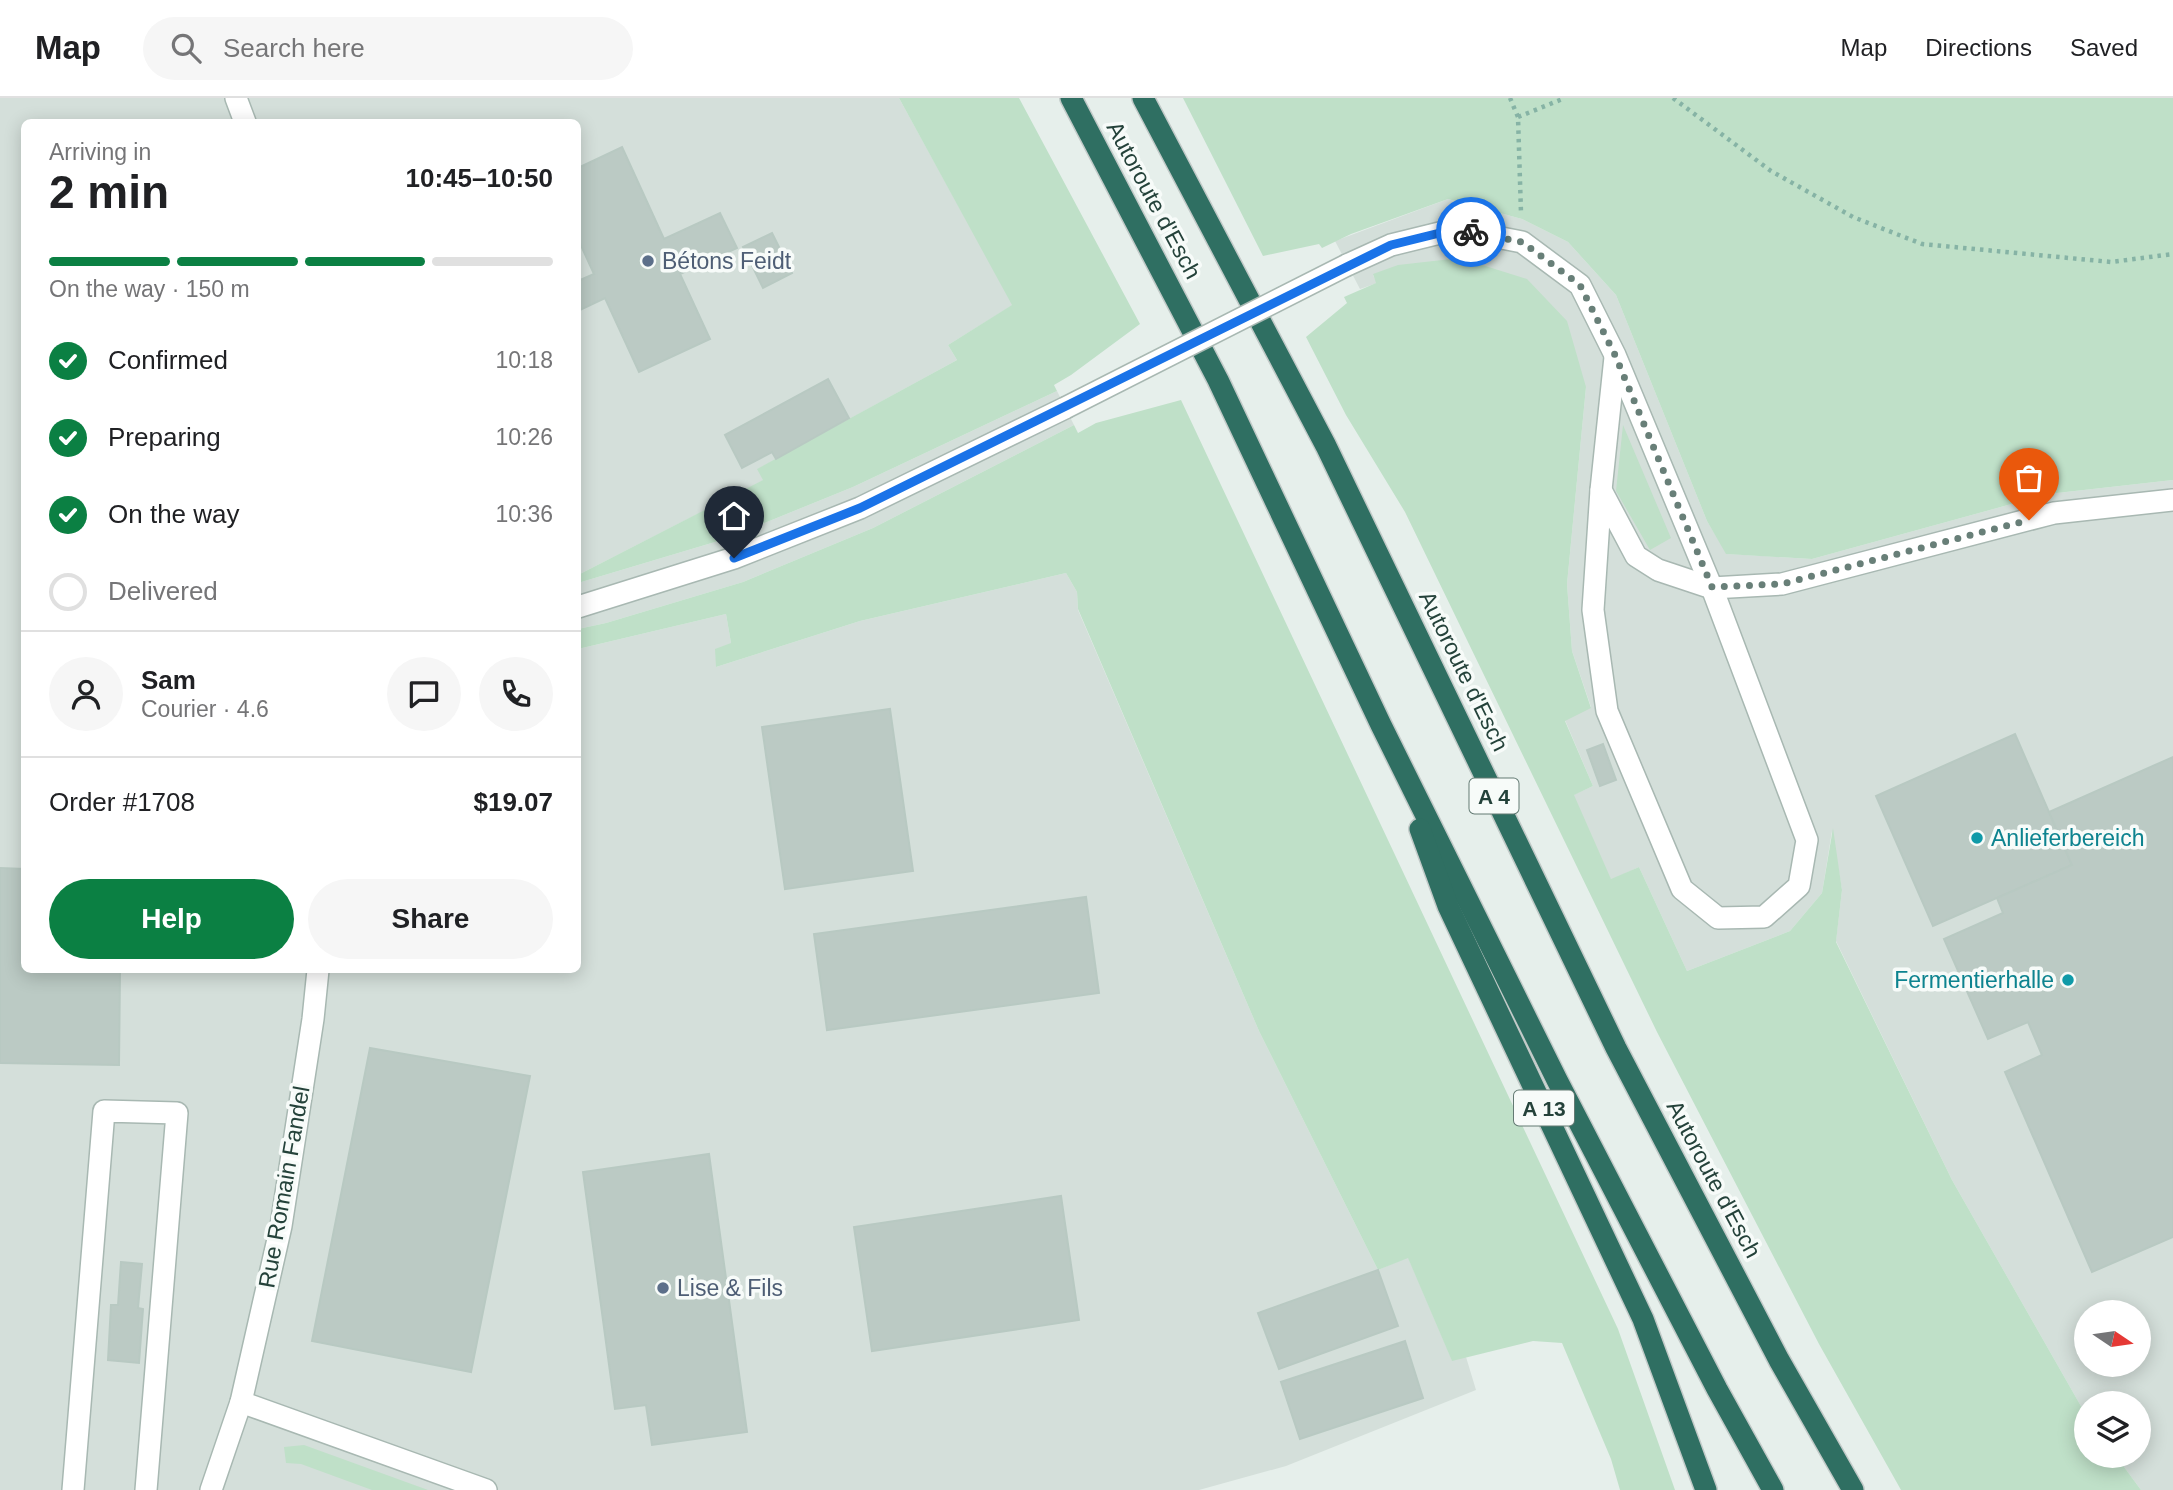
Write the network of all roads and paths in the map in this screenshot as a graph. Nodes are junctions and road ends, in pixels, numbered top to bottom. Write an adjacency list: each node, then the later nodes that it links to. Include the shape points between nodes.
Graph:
1 (236, 98): 8 (street)
2 (1071, 98): 16 (highway, Autoroute d'Esch, via 1218,380)
3 (1143, 98): 25 (highway, Autoroute d'Esch / A 4, via 1326,446 1622,1060 1779,1360)
4 (1510, 98): 7 (path)
5 (1565, 98): 7 (path)
6 (1672, 98): 10 (path, via 1771,171 1853,217 1923,244 2111,262)
7 (1518, 117): 9 (path)
8 (244, 119)
9 (1522, 242): 11 (street, via 1580,285); 15 (street, bridge, via 1456,229 1391,245 860,508 734,558)
10 (2173, 254)
11 (1615, 355): 12 (street); 14 (street)
12 (1601, 490): 14 (street, via 1636,556 1658,570); 14 (street, via 1592,610 1606,711 1682,888 1718,918 1764,917 1799,886 1807,840)
13 (2173, 500): 14 (street, via 2054,513 1782,584)
14 (1712, 587)
15 (581, 606)
16 (1381, 725): 23 (highway, A 13, via 1448,906 1643,1319); 24 (highway, Autoroute d'Esch, via 1564,1092)
17 (318, 973): 18 (street, Rue Romain Fandel, via 281,1226)
18 (240, 1402): 21 (street, Rue Romain Fandel); 22 (street)
19 (73, 1490): 20 (street, via 104,1111 177,1113)
20 (146, 1490)
21 (211, 1490)
22 (486, 1490)
23 (1706, 1490)
24 (1773, 1490)
25 (1853, 1490)

